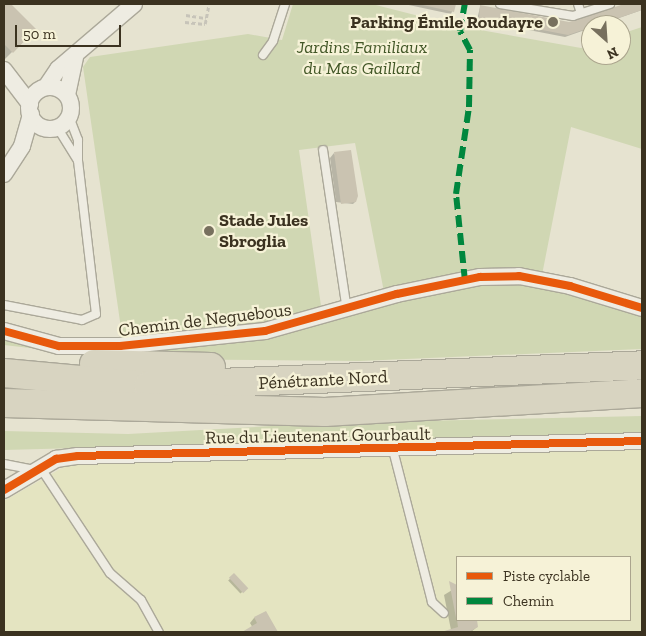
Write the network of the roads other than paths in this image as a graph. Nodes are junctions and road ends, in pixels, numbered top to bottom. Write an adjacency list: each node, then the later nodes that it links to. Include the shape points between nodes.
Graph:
1 (134, 4): 8 (street)
2 (285, 4): 7 (lane, via 273,41)
3 (500, 4): 6 (lane, via 553,14)
4 (578, 4): 6 (lane)
5 (610, 4): 6 (lane)
6 (581, 14)
7 (263, 55)
8 (75, 57): 10 (street); 11 (street, via 58,69)
9 (4, 70): 11 (street)
10 (67, 95): 11 (street); 12 (street)
11 (36, 99): 13 (street); 14 (street)
12 (69, 116): 13 (street); 16 (lane, via 78,140)
13 (50, 127): 14 (street); 16 (lane)
14 (22, 146): 17 (street)
15 (323, 150): 20 (lane)
16 (78, 160): 18 (lane, via 96,314 82,320)
17 (4, 174)
18 (4, 304)
19 (642, 308): 20 (street, Chemin de Neguebous, via 570,286 519,276 480,277 397,294)
20 (347, 310): 21 (street, Chemin de Neguebous, via 265,331 120,346 59,346)
21 (4, 331)
22 (4, 353): 24 (highway, via 100,364)
23 (634, 364): 24 (highway, Pénétrante Nord)
24 (517, 370): 25 (highway, Pénétrante Nord, via 148,386)
25 (4, 372)
26 (642, 393): 29 (highway, Pénétrante Nord)
27 (4, 403): 29 (highway, Pénétrante Nord)
28 (642, 405): 29 (highway)
29 (326, 412): 30 (highway, via 128,424)
30 (4, 422)
31 (642, 441): 32 (street, Rue du Lieutenant Gourbault)
32 (393, 450): 34 (street, Rue du Lieutenant Gourbault, via 78,456); 36 (lane, via 432,602)
33 (4, 464): 34 (lane)
34 (38, 469): 35 (street, Rue du Lieutenant Gourbault); 37 (lane, via 110,573 141,600)
35 (4, 490)
36 (444, 613)
37 (159, 632)

